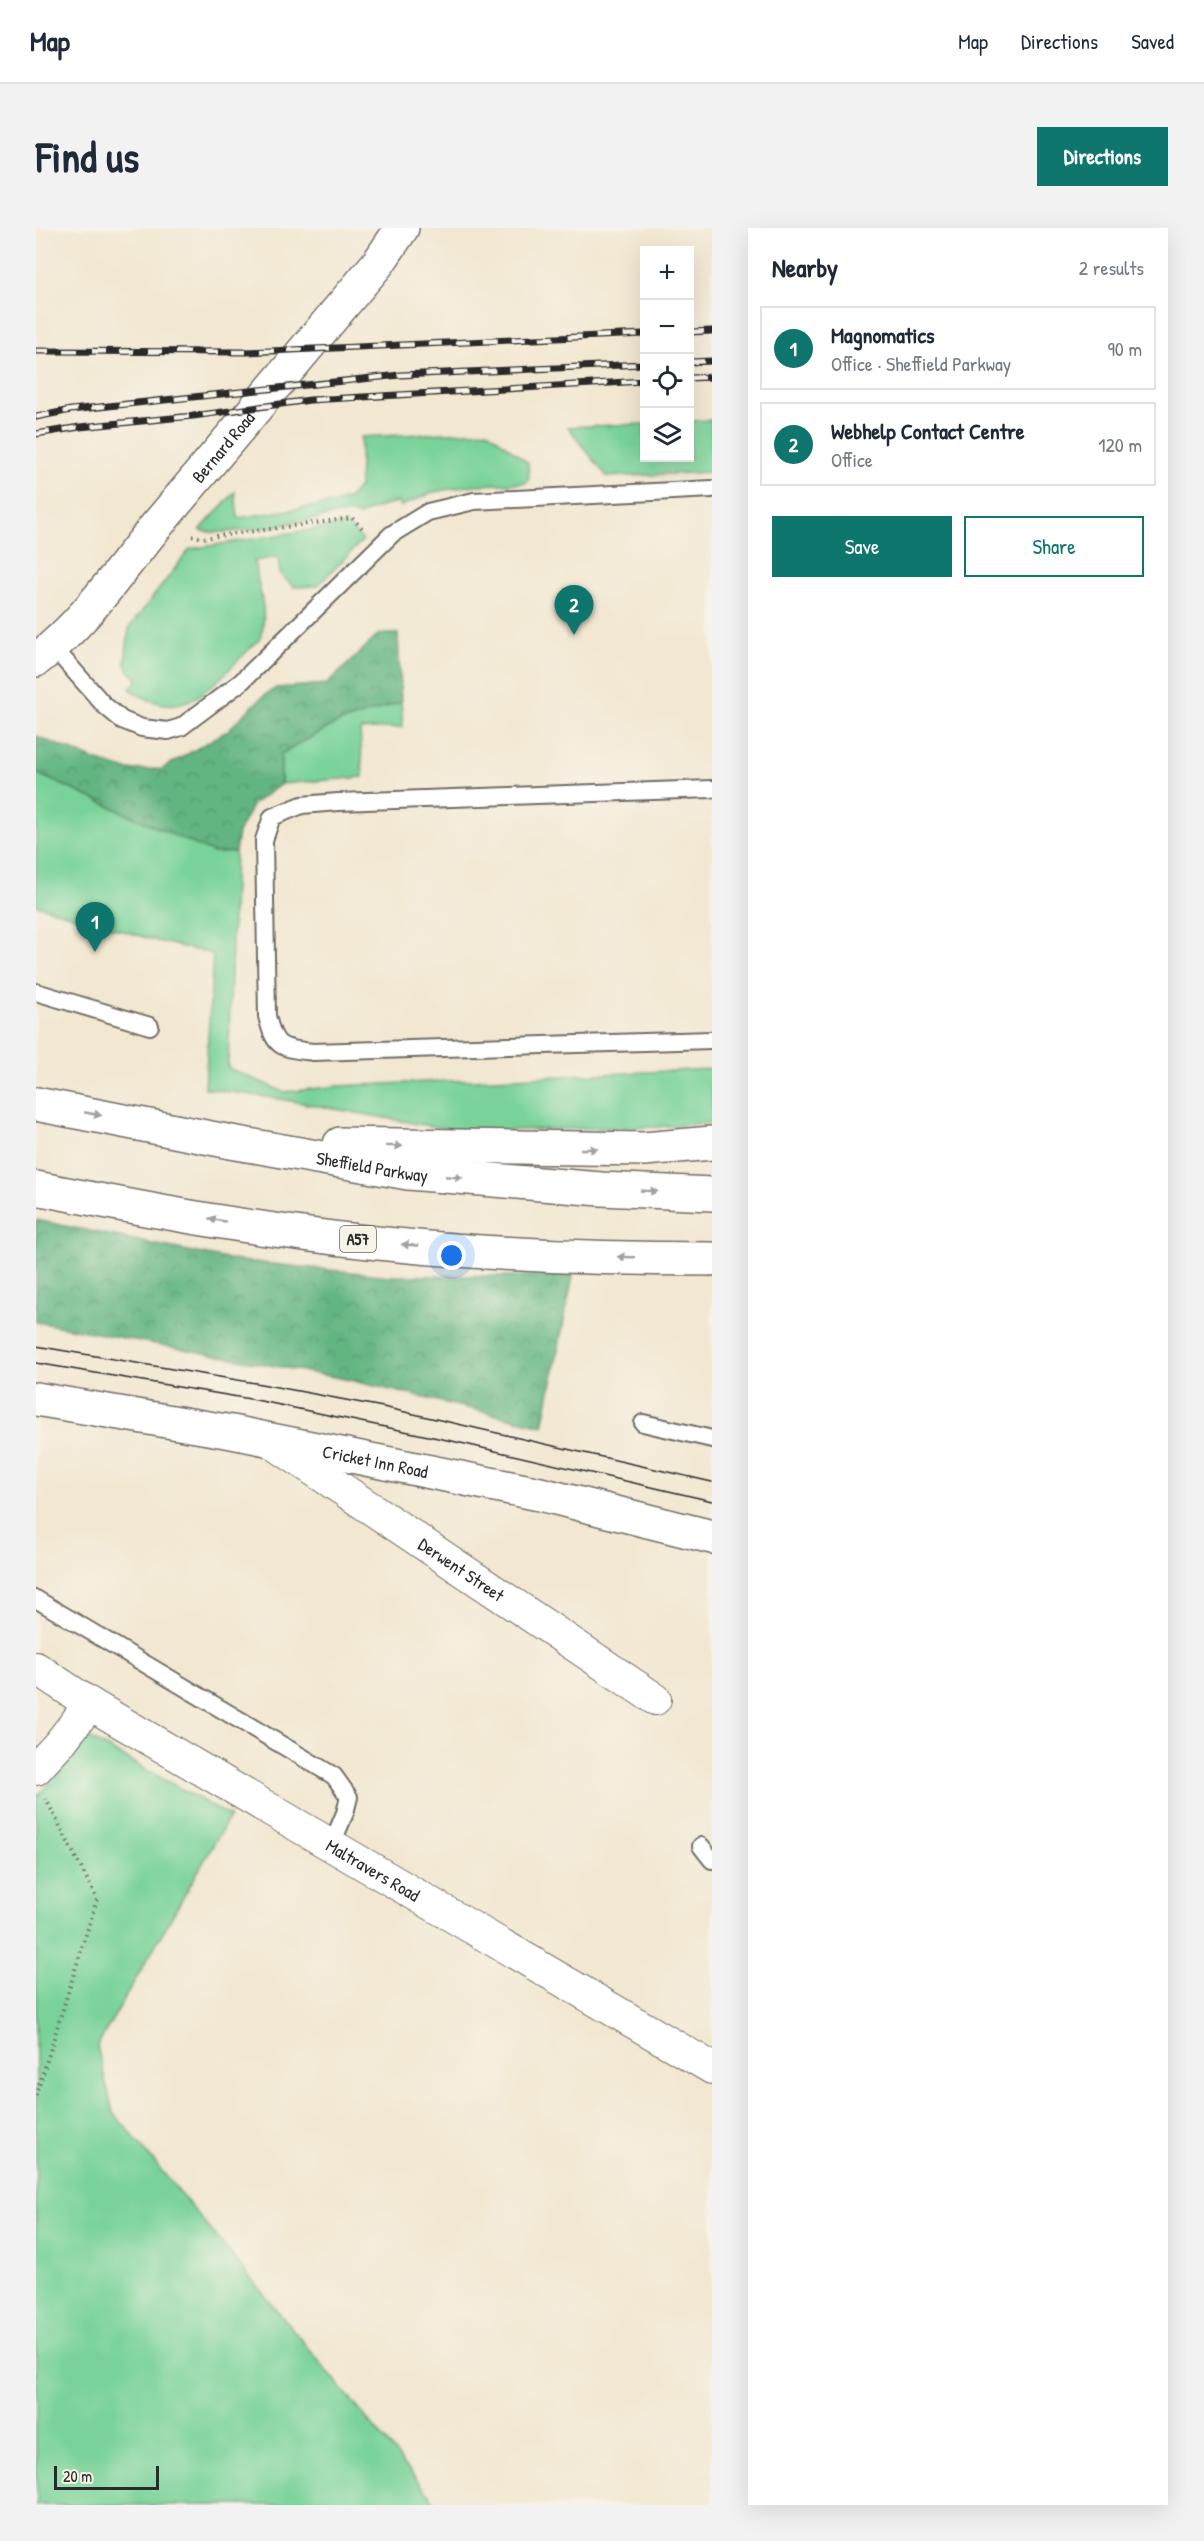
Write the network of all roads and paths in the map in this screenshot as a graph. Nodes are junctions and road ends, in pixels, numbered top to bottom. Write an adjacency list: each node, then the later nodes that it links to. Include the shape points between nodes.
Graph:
1 (402, 228): 3 (main road, Bernard Road, via 380,261)
2 (712, 489): 4 (lane, via 464,502 428,512 405,524)
3 (154, 528): 4 (path, via 203,538 352,518); 5 (main road, Bernard Road, via 109,588)
4 (380, 545): 5 (lane, via 241,682 175,730 155,731 122,720)
5 (45, 653)
6 (712, 789): 9 (lane, via 302,805 272,817 264,840 267,1016 272,1037 286,1048 313,1052)
7 (36, 992): 8 (lane)
8 (150, 1026)
9 (712, 1040)
10 (36, 1104): 11 (main road, Sheffield Parkway, one-way to 11)
11 (231, 1142): 12 (main road, one-way to 12, via 621,1149); 14 (main road, Sheffield Parkway, one-way to 14, via 408,1173)
12 (712, 1143)
13 (36, 1188): 15 (main road, A57, one-way to 13, via 537,1255 283,1232)
14 (712, 1194)
15 (712, 1259)
16 (36, 1399): 19 (main road, Cricket Inn Road)
17 (643, 1423): 18 (lane)
18 (712, 1438)
19 (268, 1439): 20 (main road, Cricket Inn Road, via 540,1494); 23 (street, Derwent Street)
20 (712, 1538)
21 (36, 1599): 26 (lane, via 334,1776 349,1797)
22 (36, 1668): 24 (street, Maltravers Road)
23 (655, 1699)
24 (90, 1704): 25 (street, via 59,1744); 26 (street, Maltravers Road)
25 (39, 1779): 30 (path, via 98,1899)
26 (331, 1846): 29 (street, Maltravers Road)
27 (701, 1846): 28 (lane)
28 (712, 1860)
29 (712, 2068)
30 (36, 2096)

